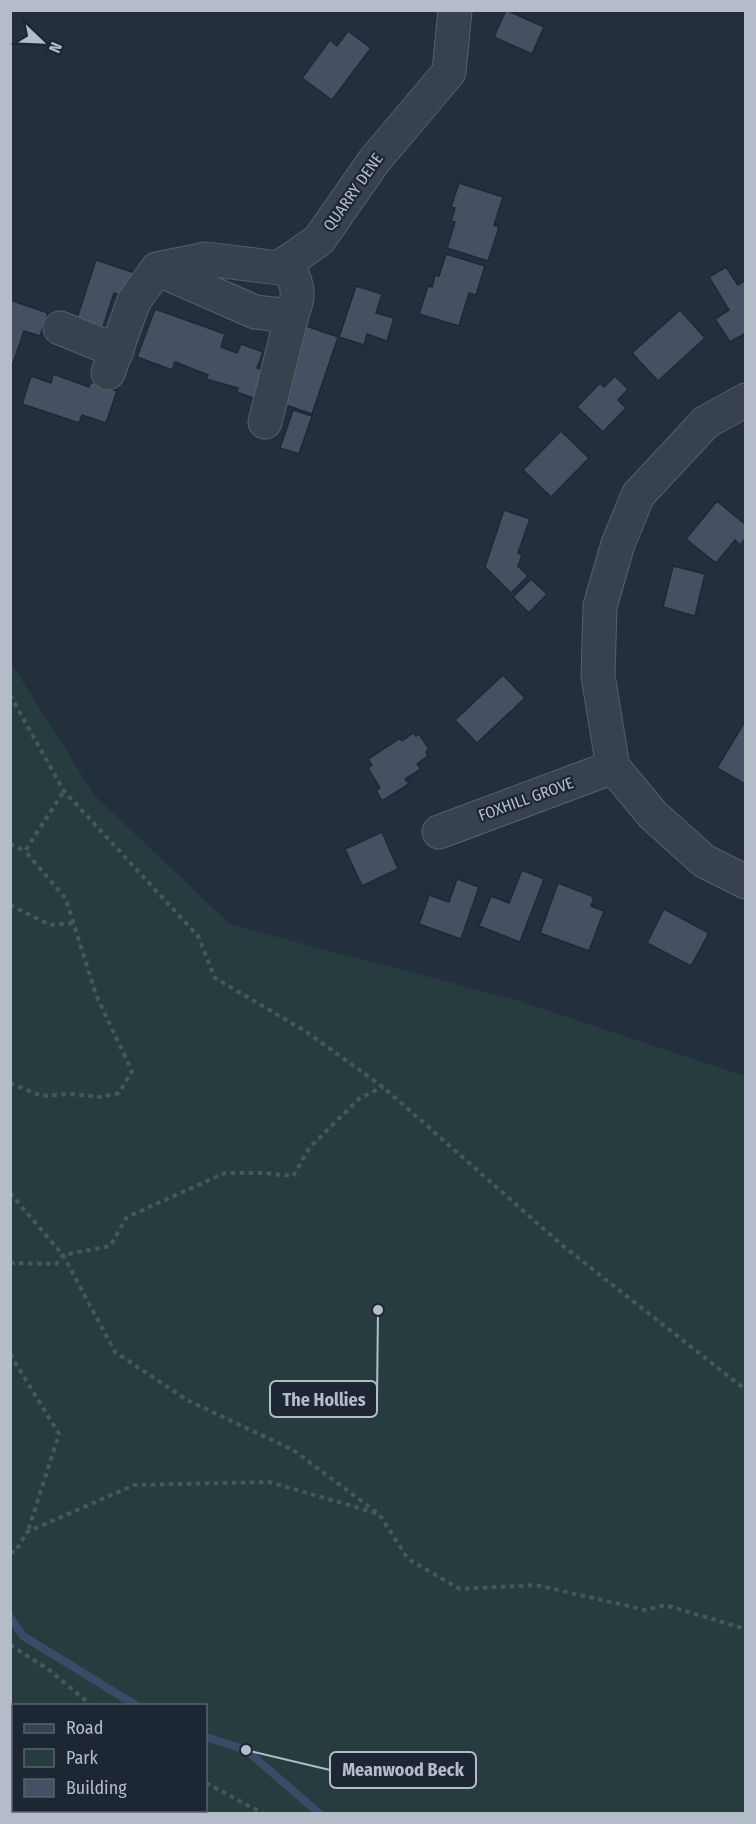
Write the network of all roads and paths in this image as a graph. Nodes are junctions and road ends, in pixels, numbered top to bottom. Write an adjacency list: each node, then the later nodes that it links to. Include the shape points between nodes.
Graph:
1 (455, 10): 2 (street, QUARRY DENE, via 449,72 374,161 319,240)
2 (287, 262): 3 (street, QUARRY DENE, via 279,268 206,259); 4 (street, via 299,289)
3 (157, 269): 4 (street, via 255,312 281,315); 5 (street, via 134,301 113,362)
4 (293, 311): 7 (street)
5 (60, 328)
6 (746, 400): 9 (street, via 706,422 639,495 618,544 600,606 598,676)
7 (265, 422)
8 (10, 694): 10 (path)
9 (613, 767): 11 (street, FOXHILL GROVE); 14 (street, via 653,815 704,861)
10 (64, 791): 13 (path); 18 (path, via 198,936 215,978 305,1031)
11 (439, 832)
12 (10, 844): 13 (path)
13 (25, 851): 16 (path, via 66,899)
14 (746, 882)
15 (10, 904): 16 (path, via 50,925)
16 (74, 922): 17 (path, via 96,995 132,1071 119,1093 101,1097 41,1096)
17 (10, 1083)
18 (383, 1087): 20 (path, via 360,1098 309,1147 293,1176 225,1173 127,1217 110,1246); 23 (path, via 572,1253)
19 (10, 1192): 20 (path)
20 (63, 1255): 21 (path, via 56,1264); 24 (path, via 115,1352 187,1400 293,1450)
21 (10, 1263)
22 (10, 1354): 25 (path, via 59,1434)
23 (746, 1390)
24 (379, 1514): 25 (path, via 269,1482 134,1485); 27 (path, via 408,1559 460,1589 536,1585 646,1610 665,1605)
25 (27, 1532): 26 (path, via 15,1552)
26 (10, 1552)
27 (746, 1629)
28 (10, 1645): 29 (path, via 48,1669)
29 (90, 1704)
30 (207, 1783): 31 (path)
31 (264, 1814)

